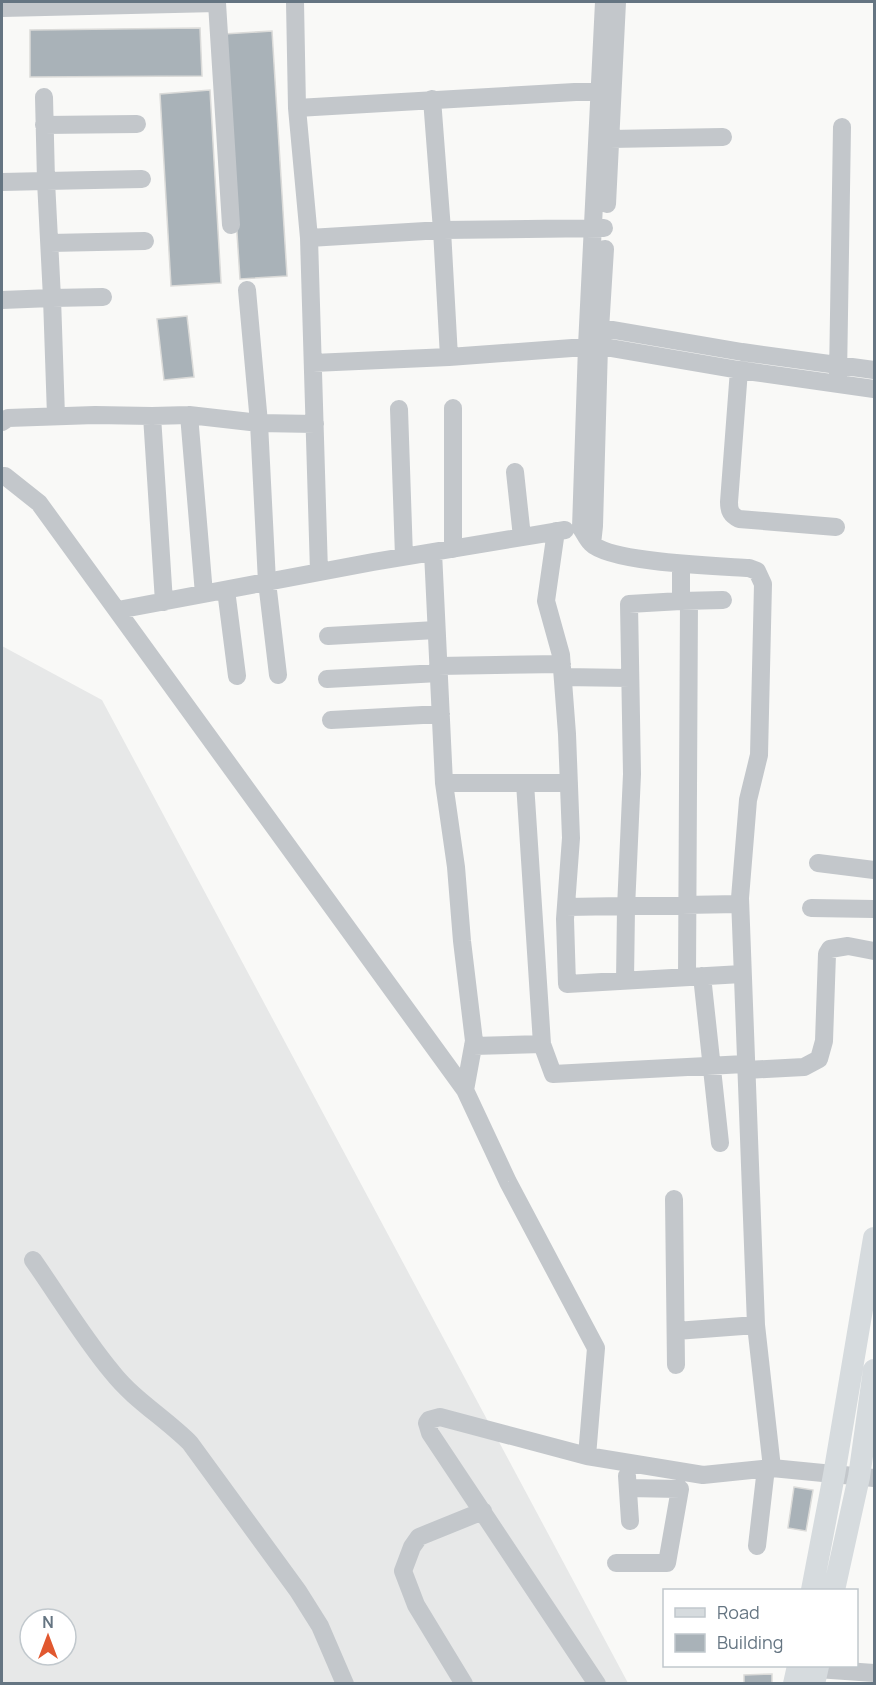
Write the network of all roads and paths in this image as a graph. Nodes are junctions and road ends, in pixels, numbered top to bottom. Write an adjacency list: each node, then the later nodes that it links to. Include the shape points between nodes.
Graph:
1 (295, 2): 8 (street)
2 (604, 2): 5 (street)
3 (617, 2): 5 (street)
4 (2, 8): 17 (street, via 217,3)
5 (605, 90): 7 (street); 13 (street); 18 (street)
6 (45, 97): 10 (street)
7 (432, 99): 8 (street); 19 (street)
8 (297, 108): 20 (street)
9 (137, 124): 10 (street)
10 (44, 125): 15 (street)
11 (842, 127): 31 (street)
12 (723, 137): 13 (street)
13 (610, 139): 18 (street)
14 (142, 179): 15 (street)
15 (46, 181): 16 (street); 22 (street)
16 (2, 182)
17 (231, 225)
18 (600, 228): 19 (street); 27 (street)
19 (442, 230): 20 (street); 29 (street)
20 (309, 237): 30 (street)
21 (146, 241): 22 (street)
22 (50, 243): 24 (street)
23 (247, 290): 42 (street)
24 (52, 297): 25 (street); 26 (street); 39 (street)
25 (103, 297)
26 (2, 300)
27 (594, 326): 28 (street); 31 (street)
28 (593, 346): 29 (street); 32 (street); 46 (street)
29 (449, 357): 30 (street)
30 (313, 363): 43 (street)
31 (838, 365): 33 (street); 34 (street)
32 (739, 370): 34 (street); 47 (street, via 729,502 732,515 739,519)
33 (874, 370)
34 (838, 384): 35 (street)
35 (874, 389)
36 (453, 408): 50 (street)
37 (399, 409): 52 (street)
38 (189, 415): 40 (street); 42 (street); 57 (street)
39 (56, 416): 40 (street); 41 (street, via 8,418)
40 (152, 416): 60 (street)
41 (2, 422)
42 (258, 423): 43 (street); 55 (street)
43 (315, 424): 54 (street)
44 (515, 472): 49 (street)
45 (3, 475): 61 (street, via 39,503)
46 (588, 527): 48 (street); 53 (street, via 592,544 623,555)
47 (836, 527)
48 (556, 531): 49 (street); 65 (street, via 546,601)
49 (522, 537): 50 (street)
50 (453, 549): 51 (street)
51 (433, 552): 52 (street); 62 (street)
52 (404, 557): 54 (street)
53 (681, 565): 59 (street); 77 (street, via 749,568 758,571 763,584 759,755 748,800)
54 (319, 572): 55 (street)
55 (267, 582): 56 (street); 66 (street)
56 (226, 590): 57 (street); 67 (street)
57 (204, 594): 60 (street)
58 (723, 600): 59 (street)
59 (685, 601): 68 (street, via 629,604); 79 (street)
60 (164, 602): 61 (street)
61 (118, 610): 91 (street)
62 (436, 630): 63 (street); 64 (street)
63 (328, 636)
64 (439, 670): 65 (street); 69 (street); 70 (street)
65 (563, 670): 68 (street); 74 (street)
66 (278, 675)
67 (237, 676)
68 (630, 678): 78 (street, via 632,774)
69 (327, 680)
70 (441, 714): 71 (street); 72 (street)
71 (331, 720)
72 (444, 783): 73 (street); 88 (street)
73 (525, 783): 74 (street); 87 (street)
74 (569, 783): 80 (street, via 571,838)
75 (818, 863): 76 (street)
76 (874, 870)
77 (740, 904): 79 (street); 84 (street)
78 (626, 905): 79 (street); 80 (street); 86 (street)
79 (688, 905): 85 (street)
80 (566, 907): 86 (street, via 567,984)
81 (811, 908): 82 (street)
82 (874, 909)
83 (874, 951): 90 (street, via 848,946 830,949 827,954 824,1041 819,1059 804,1067)
84 (742, 974): 85 (street); 90 (street)
85 (695, 977): 86 (street); 89 (street)
86 (625, 981)
87 (542, 1044): 88 (street); 89 (street, via 553,1074)
88 (473, 1046): 91 (street)
89 (711, 1066): 90 (street); 92 (street)
90 (746, 1067): 97 (street)
91 (465, 1089): 101 (street, via 508,1182 596,1347)
92 (720, 1143)
93 (674, 1199): 98 (street)
94 (874, 1238): 96 (main road)
95 (33, 1260): 115 (street, via 112,1372 190,1443 304,1600)
96 (871, 1277): 104 (main road)
97 (756, 1325): 98 (street); 103 (street)
98 (676, 1331): 99 (street)
99 (676, 1365)
100 (874, 1370): 105 (main road)
101 (587, 1456): 102 (street); 107 (street, via 440,1418 429,1420 430,1433)
102 (626, 1462): 103 (street, via 703,1475); 106 (street)
103 (769, 1468): 104 (street); 109 (street)
104 (834, 1475): 105 (street); 111 (main road)
105 (867, 1478): 112 (main road)
106 (628, 1488): 108 (street); 110 (street, via 680,1489 667,1563)
107 (483, 1511): 116 (street, via 419,1538 403,1571 416,1605); 117 (street)
108 (630, 1521)
109 (757, 1546)
110 (616, 1563)
111 (812, 1589)
112 (834, 1589)
113 (809, 1670): 114 (street); 118 (main road)
114 (874, 1673)
115 (345, 1683)
116 (464, 1683)
117 (597, 1683)
118 (794, 1683)

